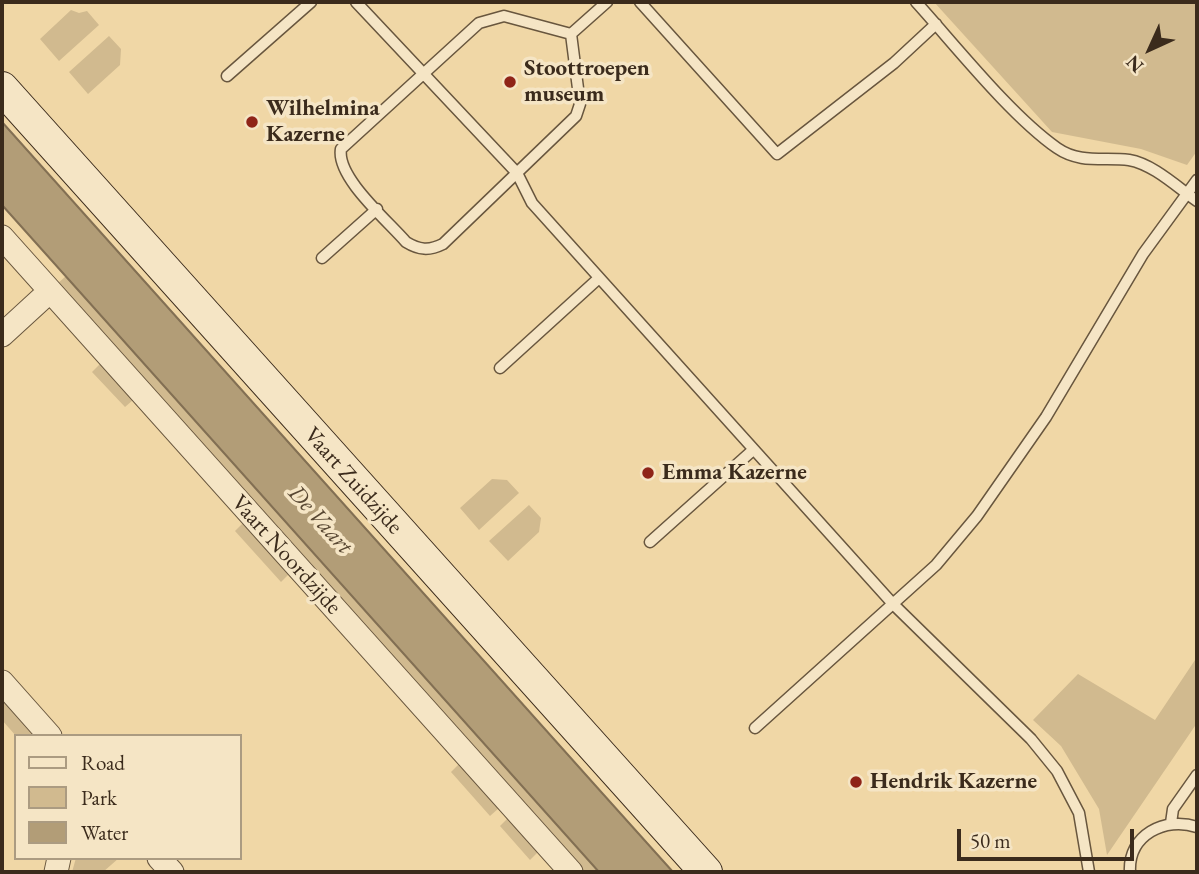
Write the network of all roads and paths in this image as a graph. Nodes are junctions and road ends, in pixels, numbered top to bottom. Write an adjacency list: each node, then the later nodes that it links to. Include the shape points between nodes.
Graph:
1 (311, 2): 9 (lane)
2 (355, 2): 8 (lane)
3 (607, 2): 7 (lane)
4 (640, 2): 6 (lane, via 777,154)
5 (916, 2): 6 (lane)
6 (936, 24): 13 (lane, via 1058,149 1094,161 1129,160 1150,168)
7 (571, 34): 8 (lane, via 504,16 492,17 479,23); 11 (lane, via 580,104 576,117)
8 (424, 72): 11 (lane); 14 (lane, via 341,149 339,158 346,175)
9 (227, 76)
10 (2, 88): 31 (main road, Vaart Zuidzijde)
11 (517, 173): 14 (lane, via 435,248 416,248 406,242); 17 (lane, via 532,203)
12 (1197, 180): 13 (lane)
13 (1192, 197): 23 (lane, via 1143,254 1046,417 977,516 936,565)
14 (377, 209): 16 (lane)
15 (2, 237): 18 (street, Vaart Noordzijde)
16 (322, 258)
17 (599, 278): 20 (lane); 21 (lane)
18 (50, 291): 19 (street); 30 (street, Vaart Noordzijde)
19 (2, 335)
20 (500, 368)
21 (753, 450): 22 (lane); 23 (lane)
22 (650, 542)
23 (893, 604): 25 (lane); 32 (lane, via 1009,715 1057,771 1079,813)
24 (2, 682): 26 (street)
25 (755, 728)
26 (48, 734)
27 (1197, 775): 28 (lane, via 1173,809)
28 (1171, 823): 29 (lane); 33 (lane, via 1143,837 1134,850)
29 (1197, 827)
30 (572, 872)
31 (706, 872)
32 (1089, 872)
33 (1130, 872)

